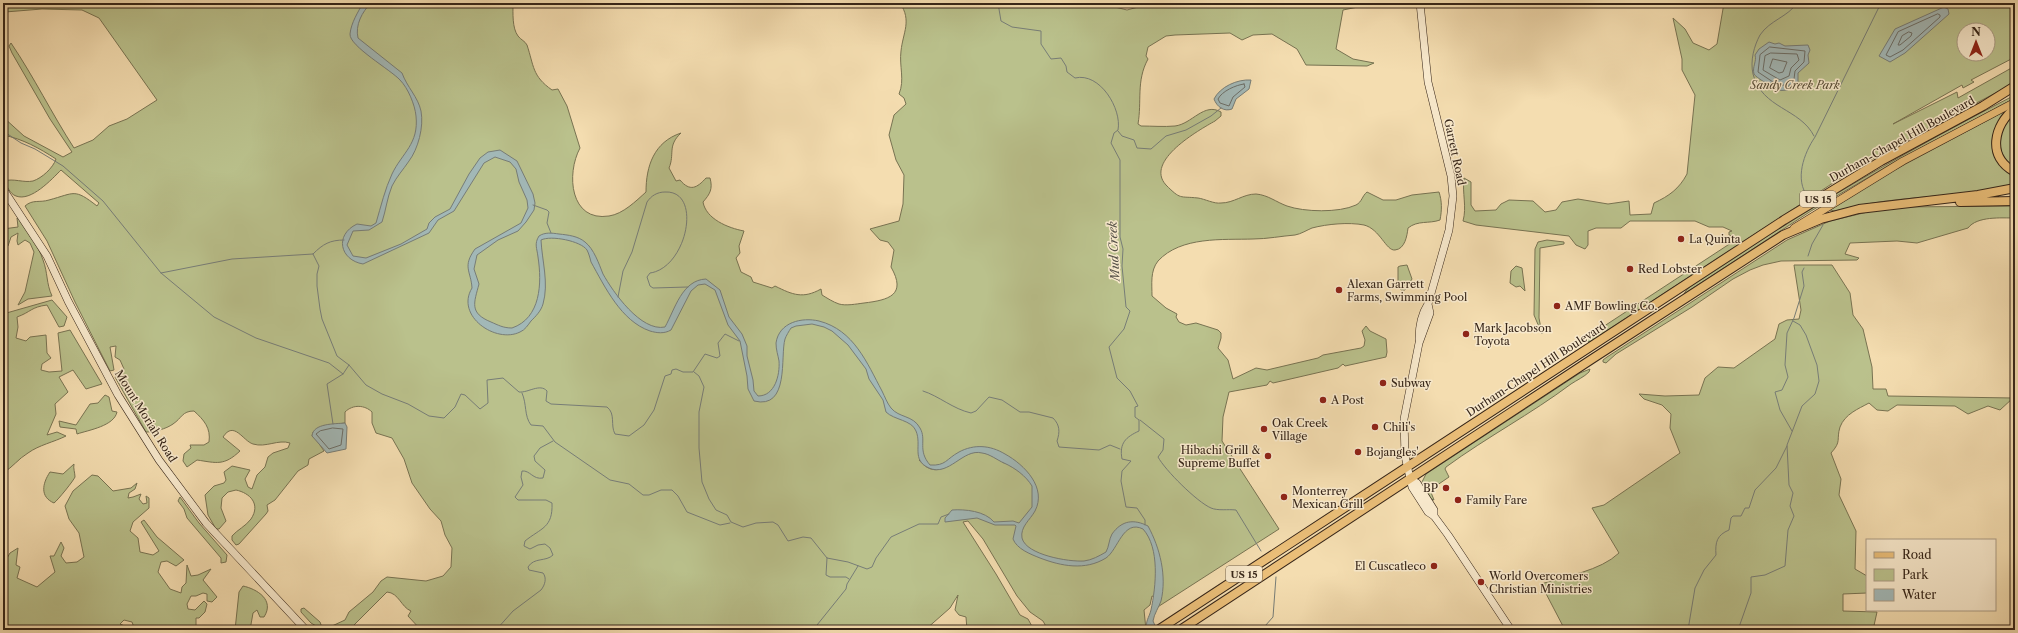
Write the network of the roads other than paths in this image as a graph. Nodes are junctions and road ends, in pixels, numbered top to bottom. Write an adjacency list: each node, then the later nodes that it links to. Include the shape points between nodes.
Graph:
1 (1420, 3): 17 (street, Garrett Road, via 1428,82 1453,196 1449,230 1428,304 1430,313 1419,343 1404,419)
2 (2015, 86): 5 (highway, US 15)
3 (2015, 90): 5 (main road, Durham-Chapel Hill Boulevard)
4 (2015, 102): 12 (main road, Durham-Chapel Hill Boulevard, via 1886,171)
5 (1983, 106): 13 (highway, Durham-Chapel Hill Boulevard / US 15, via 1838,186)
6 (2015, 108): 7 (highway, via 2002,121 1997,131 1996,142 2000,158)
7 (2015, 172)
8 (2015, 188): 11 (highway, US 15, via 1978,195)
9 (3, 189): 19 (street, Mount Moriah Road, via 47,256 115,389 159,460 206,523)
10 (2015, 201): 11 (highway)
11 (1894, 204): 12 (highway, US 15, via 1829,216)
12 (1770, 243): 15 (highway, Durham-Chapel Hill Boulevard / US 15)
13 (1633, 318): 14 (highway, Durham-Chapel Hill Boulevard / US 15); 15 (highway, via 1593,352)
14 (1585, 350): 16 (highway, via 1582,358); 17 (highway, Durham-Chapel Hill Boulevard / US 15)
15 (1592, 359): 16 (highway, Durham-Chapel Hill Boulevard / US 15)
16 (1528, 401): 18 (highway, Durham-Chapel Hill Boulevard / US 15)
17 (1407, 466): 18 (street, Garrett Road); 20 (highway, Durham-Chapel Hill Boulevard / US 15)
18 (1410, 478): 21 (highway, Durham-Chapel Hill Boulevard / US 15); 22 (street, Garrett Road, via 1417,484 1434,510 1434,516)
19 (306, 630)
20 (1158, 630)
21 (1180, 630)
22 (1511, 630)

